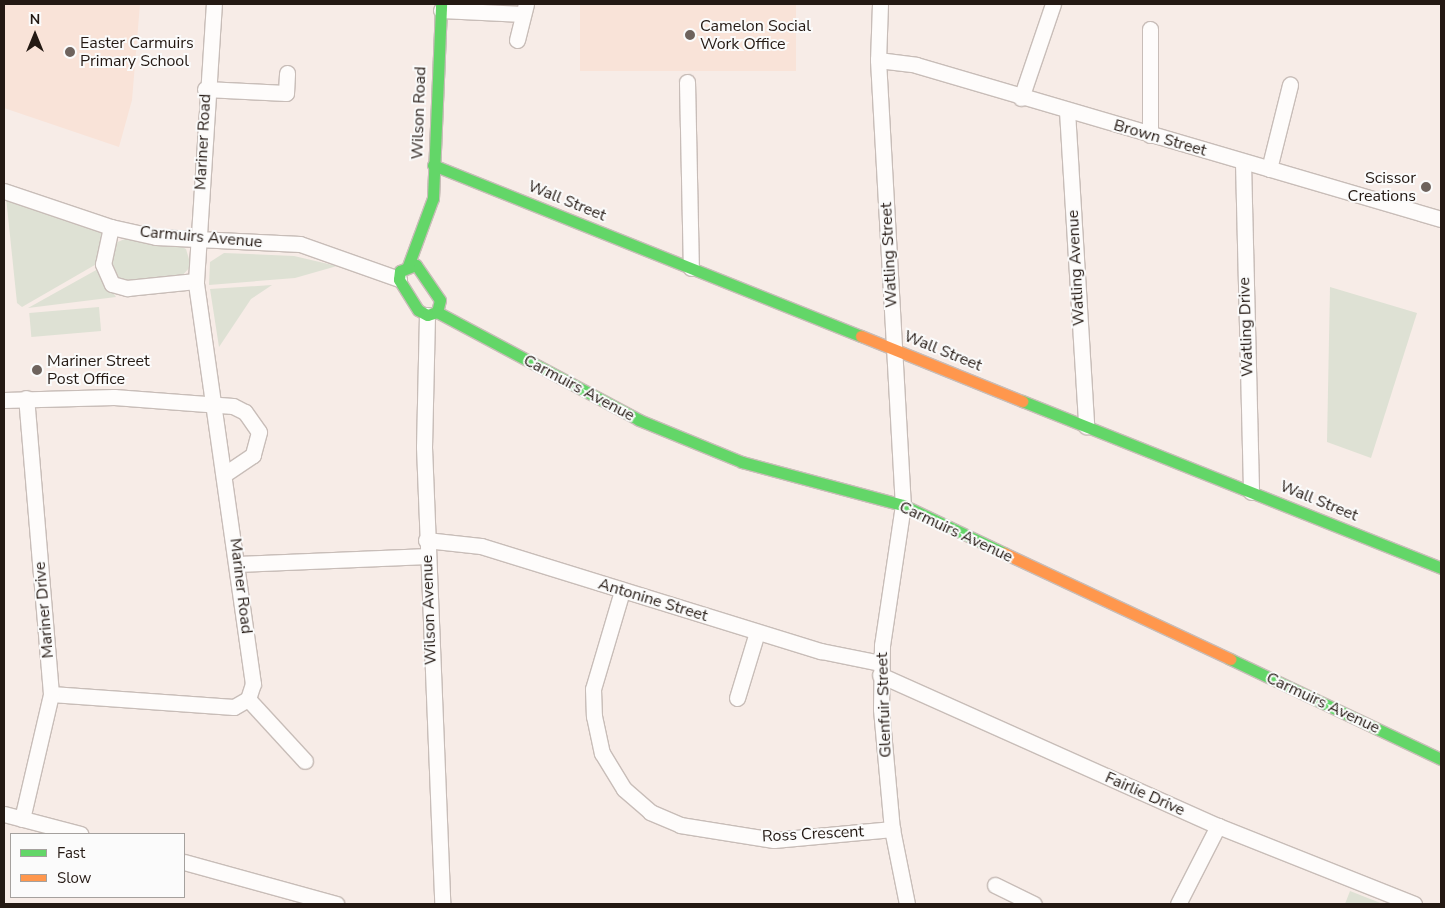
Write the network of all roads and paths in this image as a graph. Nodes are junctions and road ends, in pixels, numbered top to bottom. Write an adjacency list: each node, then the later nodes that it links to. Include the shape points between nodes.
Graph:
1 (214, 4): 12 (street, Mariner Road)
2 (880, 4): 8 (street, Watling Street)
3 (1053, 4): 13 (street)
4 (441, 7): 5 (street); 17 (street, Wilson Road)
5 (524, 9): 7 (street)
6 (1150, 29): 15 (street)
7 (517, 40)
8 (878, 60): 13 (street, Brown Street, via 916,66); 30 (street, Watling Street)
9 (287, 73): 12 (street, via 286,93)
10 (687, 82): 25 (street)
11 (1290, 85): 18 (street)
12 (205, 89): 23 (street, Mariner Road)
13 (1021, 98): 14 (street, Brown Street)
14 (1067, 111): 15 (street, Brown Street); 34 (street, Watling Avenue)
15 (1150, 135): 16 (street, Brown Street)
16 (1244, 162): 18 (street, Brown Street); 36 (street, Watling Drive)
17 (433, 165): 21 (street, Wilson Road); 25 (street, Wall Street)
18 (1269, 169): 20 (street, Brown Street)
19 (4, 191): 22 (street, Carmuirs Avenue)
20 (1441, 219)
21 (427, 224): 24 (street, Wilson Road); 26 (street, Wilson Road)
22 (110, 227): 23 (street, Carmuirs Avenue, via 156,237); 28 (street, via 103,264 112,284 127,288)
23 (199, 239): 27 (street, Carmuirs Avenue, via 300,244); 28 (street, Mariner Road)
24 (408, 266): 26 (street); 27 (street, Wilson Road)
25 (691, 268): 30 (street, Wall Street)
26 (423, 270): 29 (street, via 440,300)
27 (399, 278): 29 (street, Carmuirs Avenue, via 418,310)
28 (196, 281): 33 (street, Mariner Road)
29 (432, 313): 37 (street, Carmuirs Avenue, via 670,433 742,462); 38 (street, Wilson Avenue)
30 (894, 349): 34 (street, Wall Street); 37 (street, Watling Street)
31 (26, 398): 32 (street); 33 (street); 45 (street, Mariner Drive)
32 (4, 400)
33 (213, 401): 35 (street, Mariner Road); 35 (street, via 245,412 259,432 253,455)
34 (1086, 426): 36 (street, Wall Street)
35 (225, 474): 40 (street, Mariner Road)
36 (1251, 492): 41 (street, Wall Street)
37 (903, 506): 44 (street, Glenfuir Street); 48 (street, Carmuirs Avenue)
38 (426, 540): 39 (street, Wilson Avenue); 42 (street, Antonine Street, via 480,546)
39 (427, 556): 40 (street); 58 (street, Wilson Avenue)
40 (240, 564): 47 (street, Mariner Road, via 253,684)
41 (1441, 568)
42 (622, 591): 43 (street, Antonine Street); 53 (street, Ross Crescent, via 593,688 594,716 602,753 624,789 650,812 689,827 774,840)
43 (757, 632): 44 (street, Antonine Street); 46 (street)
44 (880, 669): 52 (street, Fairlie Drive); 53 (street, Glenfuir Street)
45 (51, 694): 47 (street, via 234,707); 51 (street, Mariner Drive)
46 (737, 698)
47 (248, 699): 49 (street)
48 (1441, 759)
49 (305, 761)
50 (4, 814): 51 (street)
51 (22, 819): 54 (street)
52 (1218, 826): 61 (street); 62 (street, Fairlie Drive)
53 (892, 829): 59 (street, Glenfuir Street)
54 (76, 833)
55 (185, 862): 57 (street)
56 (995, 885): 60 (street)
57 (336, 904)
58 (442, 904)
59 (907, 904)
60 (1034, 904)
61 (1178, 904)
62 (1414, 904)

